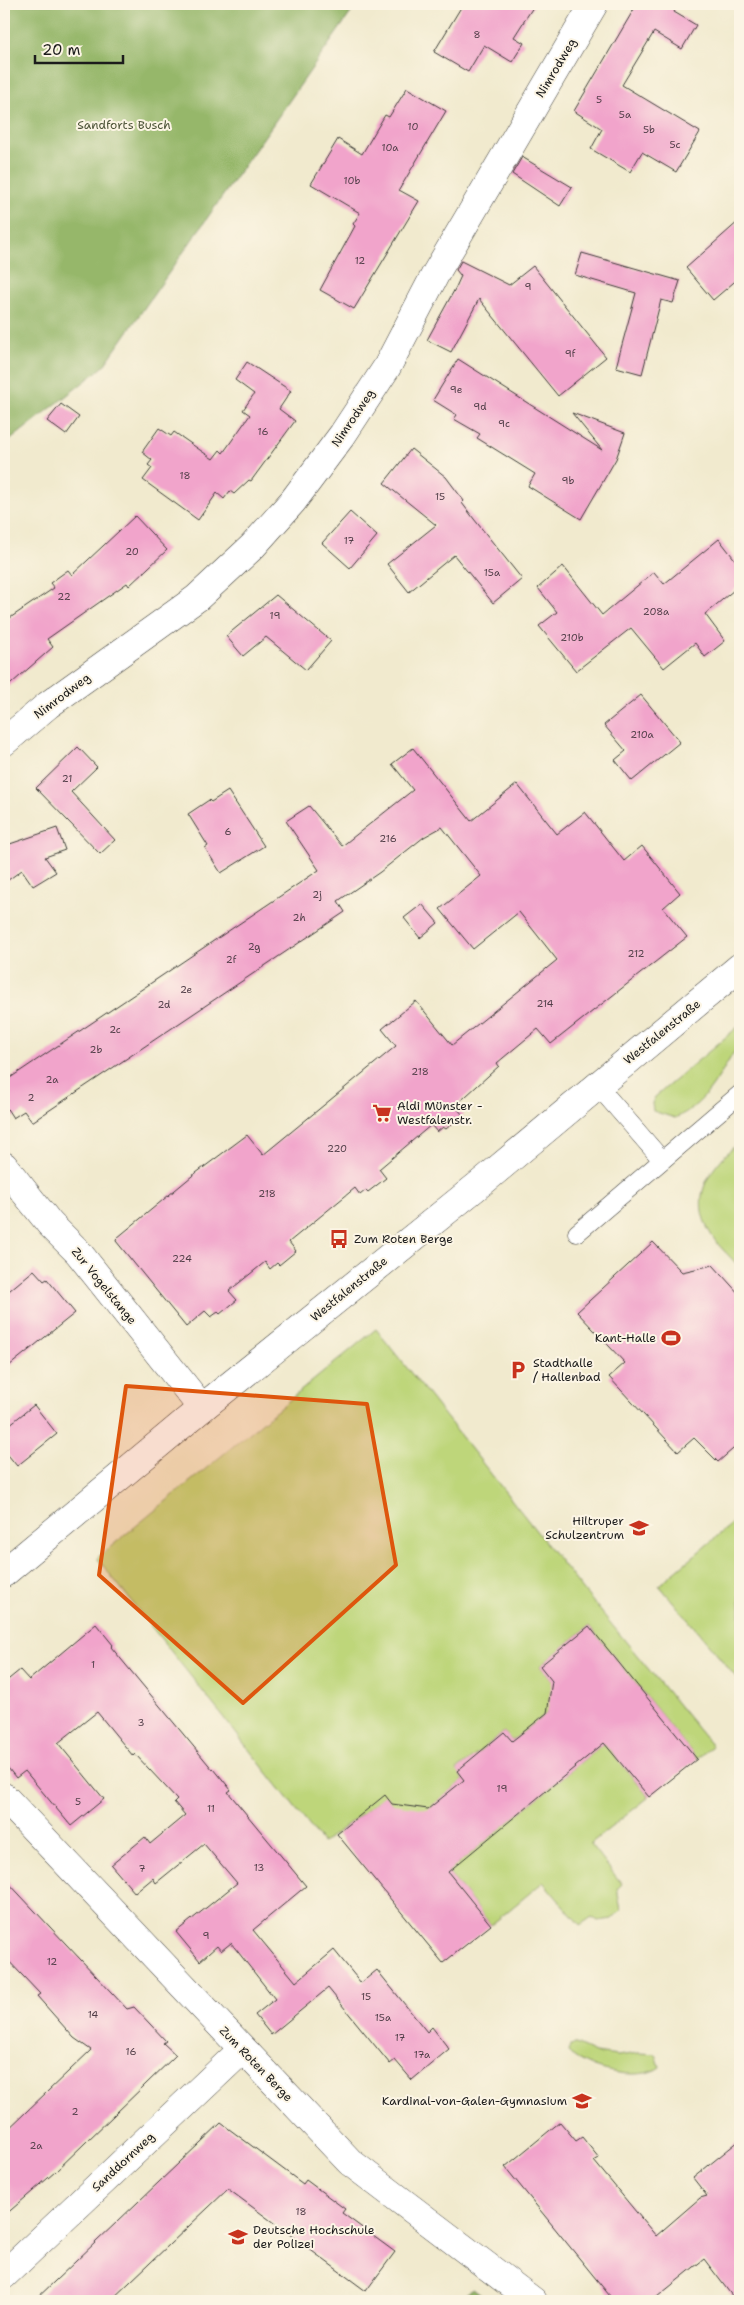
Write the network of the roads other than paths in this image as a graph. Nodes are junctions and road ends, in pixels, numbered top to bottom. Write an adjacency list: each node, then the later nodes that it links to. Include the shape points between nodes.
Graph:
1 (594, 4): 2 (street, Nimrodweg, via 436,273 387,367 293,501 252,547 197,598 48,705)
2 (4, 742)
3 (740, 967): 4 (street, Westfalenstraße)
4 (597, 1085): 6 (lane); 9 (street, Westfalenstraße, via 486,1179)
5 (740, 1094): 6 (lane)
6 (662, 1160): 8 (lane)
7 (4, 1166): 9 (street, Zur Vogelstange, via 50,1224 78,1252)
8 (577, 1233)
9 (202, 1408): 10 (street, Westfalenstraße)
10 (4, 1573)
11 (4, 1797): 12 (street, Zum Roten Berge)
12 (242, 2050): 13 (street, Sanddornweg); 14 (street, Zum Roten Berge, via 350,2162)
13 (4, 2275)
14 (533, 2301)

